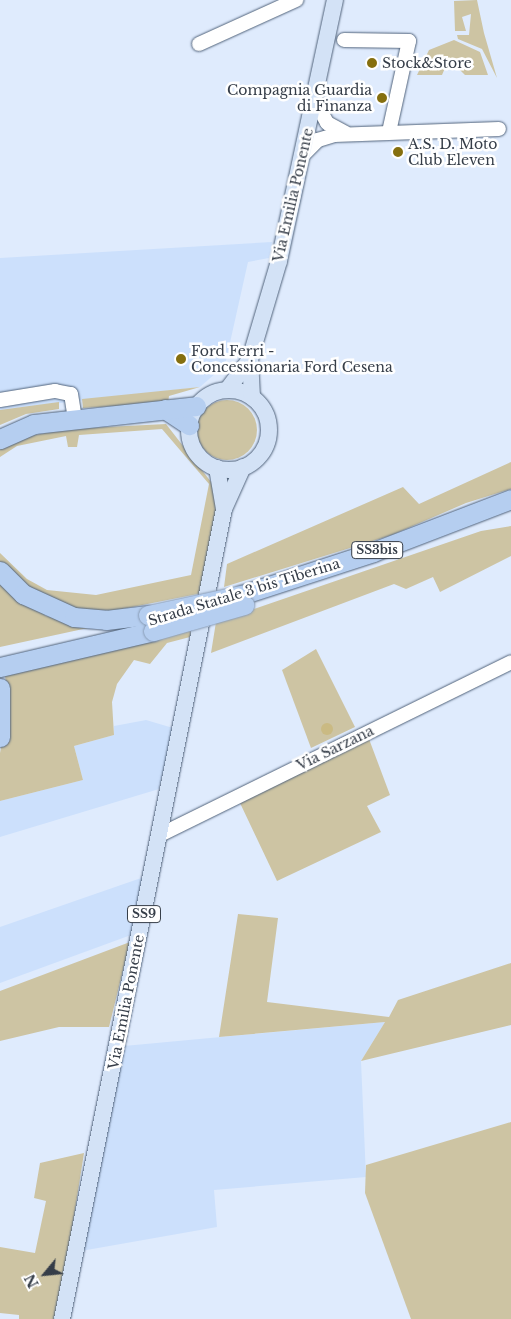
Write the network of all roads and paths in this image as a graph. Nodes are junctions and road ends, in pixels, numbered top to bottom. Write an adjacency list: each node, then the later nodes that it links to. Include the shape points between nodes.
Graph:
1 (296, 0): 4 (street)
2 (334, 0): 5 (main road, Via Emilia Ponente)
3 (344, 40): 9 (street, via 409,41)
4 (198, 44)
5 (314, 101): 6 (main road, Via Emilia Ponente); 8 (street, via 322,118)
6 (309, 128): 8 (street); 10 (main road, Via Emilia Ponente)
7 (499, 129): 9 (street)
8 (338, 132): 9 (street); 10 (street, via 318,140)
9 (389, 132)
10 (304, 154): 11 (main road, Via Emilia Ponente)
11 (250, 359): 12 (main road, Via Emilia Ponente); 13 (main road, Via Emilia Ponente)
12 (227, 390): 13 (main road); 15 (main road, via 205,398)
13 (252, 397): 20 (main road, via 263,410 268,434 261,453)
14 (0, 400): 17 (street, via 54,391 71,394)
15 (196, 406): 16 (highway); 18 (main road)
16 (165, 410): 17 (highway); 18 (highway)
17 (75, 419): 19 (highway, via 34,424)
18 (189, 425): 21 (main road, via 196,451)
19 (0, 440)
20 (243, 467): 21 (main road); 23 (main road, Via Emilia Ponente / SS9)
21 (217, 468): 23 (main road, Via Emilia Ponente / SS9)
22 (511, 499): 26 (highway, Strada Statale 3 bis Tiberina / SS3bis)
23 (224, 509): 34 (main road, Via Emilia Ponente / SS9)
24 (511, 512): 26 (highway, Strada Statale 3 bis Tiberina / SS3bis, via 376,563)
25 (0, 571): 27 (highway, via 23,594 74,617)
26 (242, 600): 27 (highway, bridge)
27 (150, 622): 29 (highway, Strada Statale 3 bis Tiberina)
28 (0, 656): 29 (highway, Strada Statale 3 bis Tiberina)
29 (21, 658): 31 (highway, Strada Statale 3 bis Tiberina)
30 (509, 666): 34 (street, Via Sarzana)
31 (0, 668)
32 (0, 688): 33 (highway)
33 (0, 737)
34 (160, 835): 35 (main road, Via Emilia Ponente / SS9)
35 (62, 1319)

